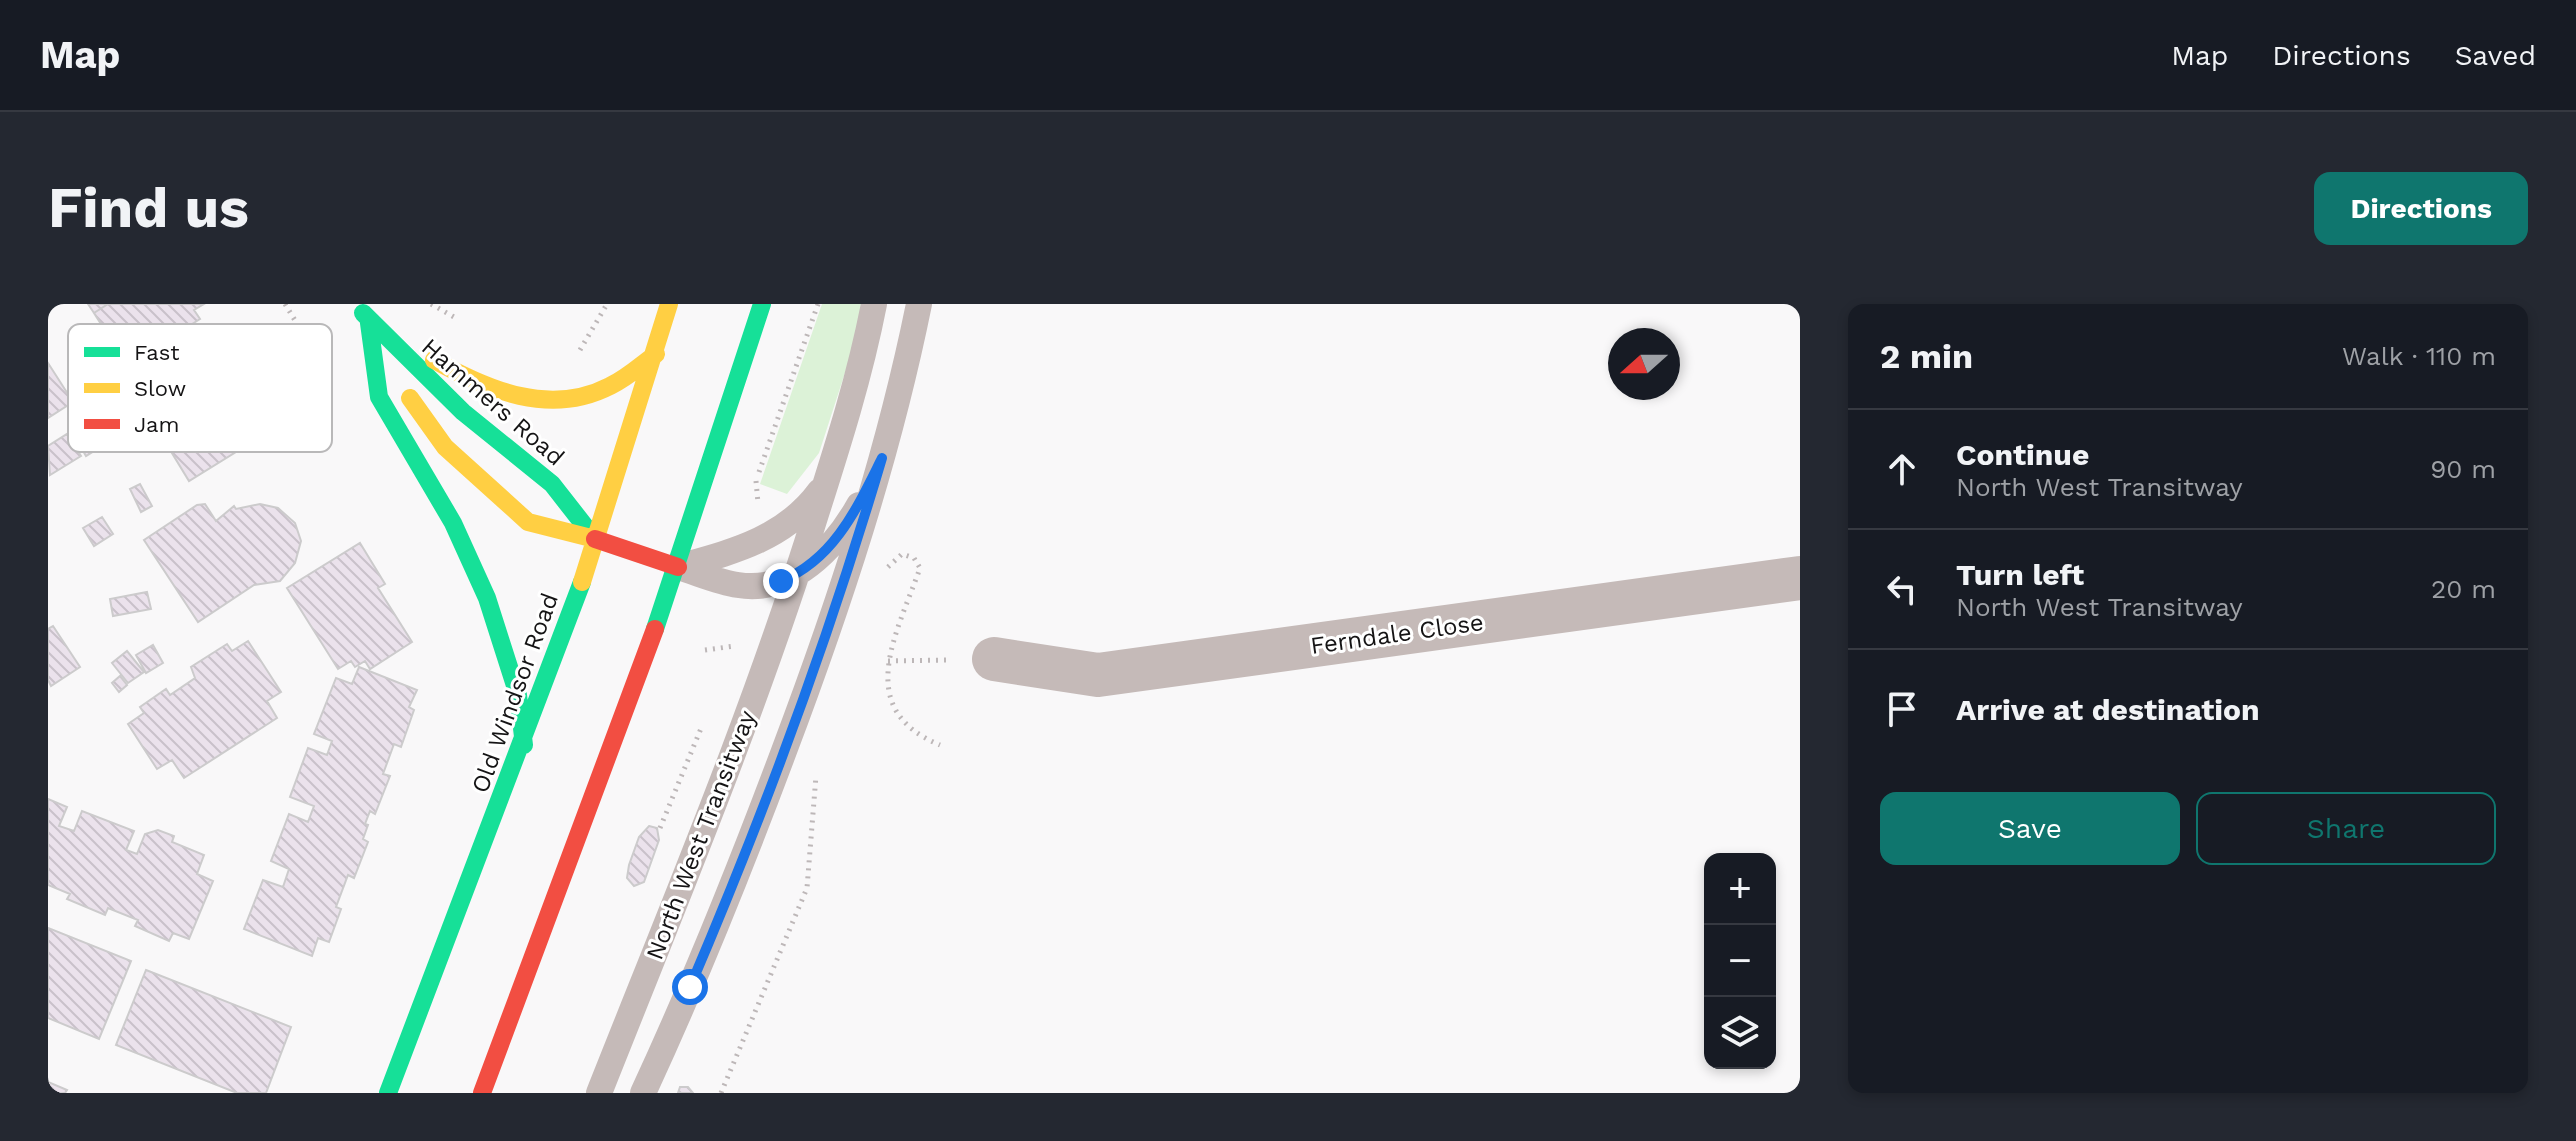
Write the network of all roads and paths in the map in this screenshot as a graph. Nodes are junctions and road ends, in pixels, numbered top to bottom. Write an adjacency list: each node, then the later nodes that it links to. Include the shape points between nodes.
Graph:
1 (357, 304): 9 (main road, Hammers Road)
2 (431, 304): 10 (path)
3 (607, 304): 12 (path, via 578,353)
4 (669, 304): 11 (main road, Old Windsor Road)
5 (762, 304): 17 (main road)
6 (818, 304): 15 (path, via 755,484)
7 (874, 304): 14 (lane, North West Transitway)
8 (919, 304): 13 (lane, North West Transitway)
9 (369, 323): 11 (main road, via 486,390 527,400 566,399 606,389); 16 (main road, Hammers Road, via 463,412 552,484); 16 (main road, via 445,447 528,522); 25 (main road, via 379,397 453,523 487,598 518,695)
10 (465, 323)
11 (656, 354): 16 (main road, Old Windsor Road)
12 (569, 357)
13 (882, 458): 18 (lane, North West Transitway, via 845,529); 31 (lane, North West Transitway, via 847,579 744,861)
14 (826, 483): 17 (lane, North West Transitway, via 800,514 754,545); 18 (lane, North West Transitway)
15 (760, 515)
16 (595, 539): 17 (main road); 25 (main road, Old Windsor Road)
17 (678, 567): 18 (lane, North West Transitway, via 740,585); 29 (main road)
18 (798, 574): 30 (lane, North West Transitway, via 772,656)
19 (886, 575): 24 (path, via 890,563 902,554 914,558 920,568)
20 (1800, 578): 23 (street, Ferndale Close, via 1098,675)
21 (740, 646): 22 (path)
22 (705, 650)
23 (994, 659): 24 (path)
24 (888, 661): 26 (path, via 889,702 903,723)
25 (524, 745): 28 (main road, Old Windsor Road)
26 (940, 745)
27 (817, 771): 32 (path, via 807,888)
28 (388, 1093)
29 (482, 1093)
30 (599, 1093)
31 (643, 1093)
32 (721, 1093)

